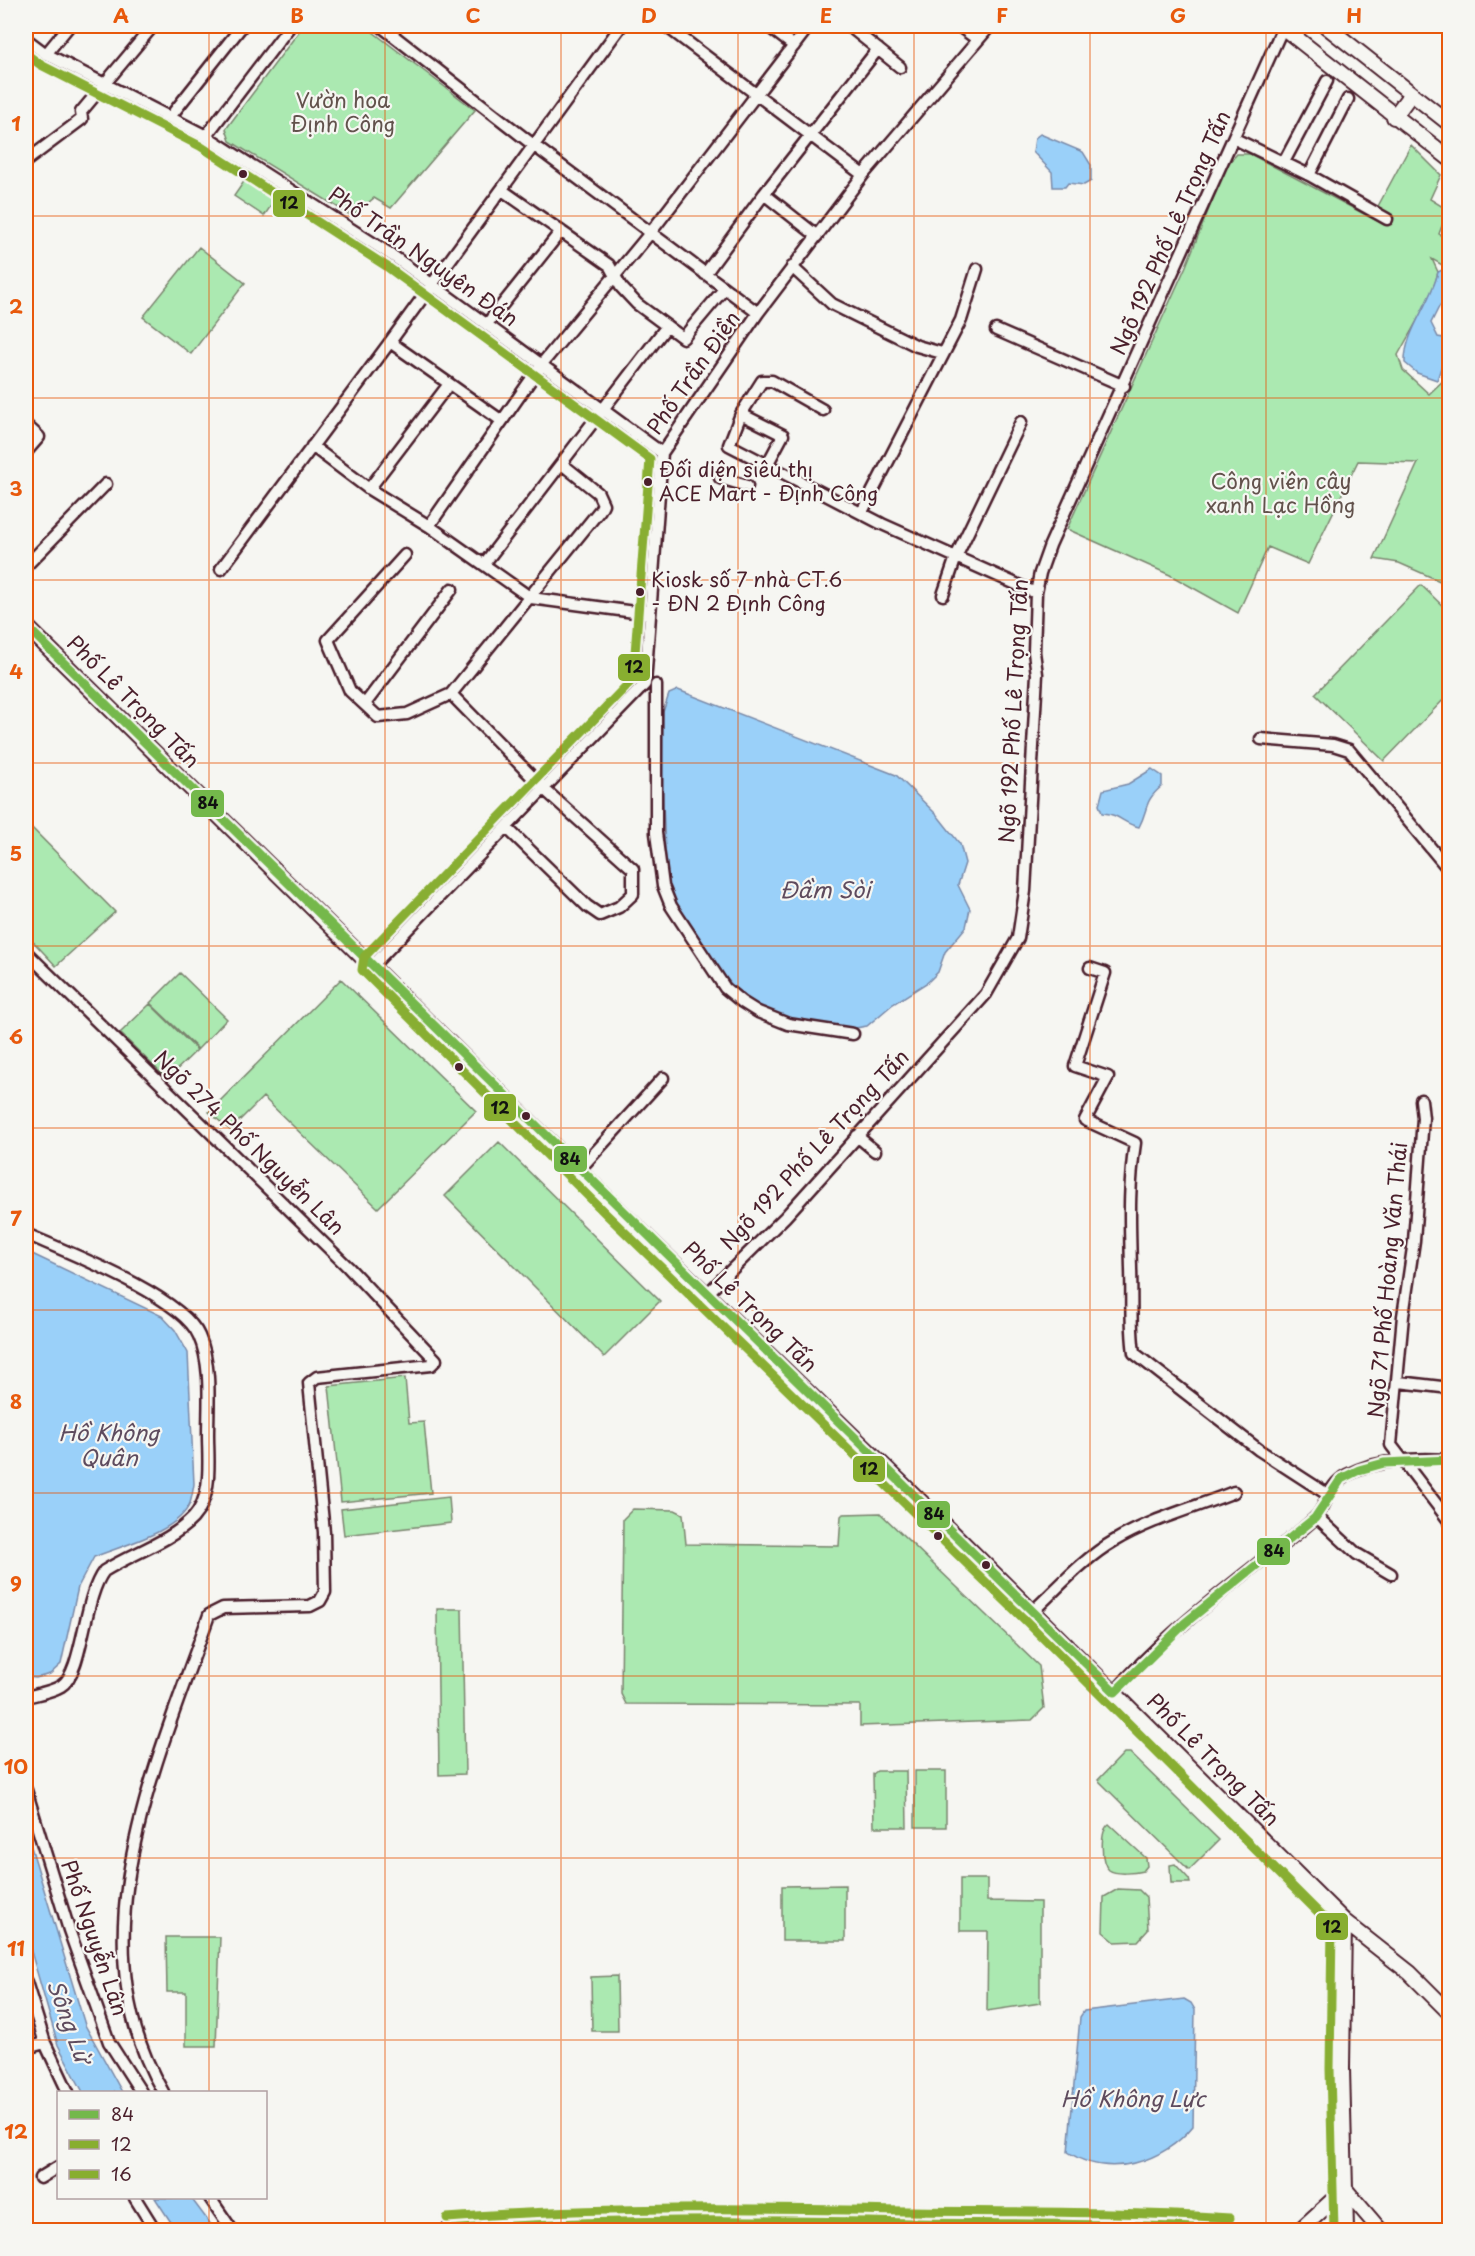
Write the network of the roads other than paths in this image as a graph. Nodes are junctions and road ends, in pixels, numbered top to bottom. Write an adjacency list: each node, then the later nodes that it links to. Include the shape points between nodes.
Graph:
1 (69, 26): 19 (street)
2 (153, 26): 22 (street)
3 (242, 26): 26 (street)
4 (290, 26): 30 (street)
5 (381, 26): 32 (street)
6 (621, 26): 32 (street)
7 (666, 26): 24 (street)
8 (768, 26): 17 (street)
9 (809, 26): 17 (street)
10 (849, 26): 18 (street)
11 (960, 26): 16 (street)
12 (990, 26): 16 (street, Phố Trần Điền)
13 (1282, 26): 27 (main road); 31 (street, Ngõ 192 Phố Lê Trọng Tấn)
14 (1326, 26): 23 (main road)
15 (26, 39): 19 (street, Phố Trần Nguyên Đán)
16 (978, 40): 36 (street, Phố Trần Điền)
17 (794, 46): 24 (street)
18 (878, 49): 20 (street); 29 (street)
19 (46, 54): 22 (street, Phố Trần Nguyên Đán)
20 (900, 67)
21 (1327, 81): 35 (street)
22 (106, 84): 26 (street, Phố Trần Nguyên Đán); 34 (street, via 81,112 82,119)
23 (1411, 94): 27 (main road); 28 (main road)
24 (756, 96): 29 (street); 42 (street)
25 (1348, 99): 37 (street)
26 (170, 117): 30 (street, Phố Trần Nguyên Đán)
27 (1394, 117): 33 (main road)
28 (1449, 124)
29 (810, 135): 36 (street); 39 (street)
30 (206, 136): 48 (street, Phố Trần Nguyên Đán)
31 (1234, 139): 35 (street); 58 (street, Ngõ 192 Phố Lê Trọng Tấn)
32 (532, 144): 38 (street); 42 (street)
33 (1449, 159)
34 (26, 161)
35 (1284, 162): 37 (street)
36 (863, 175): 43 (street, Phố Trần Điền)
37 (1309, 175): 40 (street)
38 (502, 190): 41 (street); 48 (street)
39 (764, 194): 43 (street); 46 (street)
40 (1387, 219)
41 (561, 231): 47 (street, via 609,265); 51 (street)
42 (651, 232): 46 (street); 47 (street)
43 (817, 236): 44 (street, Phố Trần Điền)
44 (792, 267): 50 (street, Phố Trần Điền); 55 (street, via 832,304 917,346)
45 (977, 268): 55 (street, via 961,320)
46 (705, 274): 49 (street)
47 (615, 275): 52 (street, via 637,304); 56 (street)
48 (432, 282): 51 (street, Phố Trần Nguyên Đán); 54 (street)
49 (724, 289): 50 (street); 52 (street, via 683,339)
50 (758, 313): 67 (street, Phố Trần Điền)
51 (488, 324): 56 (street, Phố Trần Nguyên Đán)
52 (667, 326): 59 (street)
53 (996, 330): 58 (street)
54 (390, 342): 57 (street); 65 (street)
55 (942, 353): 74 (street)
56 (541, 365): 59 (street, Phố Trần Nguyên Đán); 62 (street)
57 (449, 384): 62 (street); 73 (street)
58 (1124, 386): 82 (street, Ngõ 192 Phố Lê Trọng Tấn, via 1050,544)
59 (603, 410): 67 (street, Phố Trần Nguyên Đán); 68 (street)
60 (823, 410): 61 (street, via 772,381 762,381)
61 (741, 414): 69 (street, via 729,445); 69 (street, via 783,435)
62 (502, 421): 75 (street)
63 (1021, 422): 77 (street)
64 (26, 425): 66 (street, via 39,437)
65 (312, 446): 73 (street); 80 (street)
66 (26, 452)
67 (662, 453): 85 (street, Phố Trần Điền)
68 (562, 464): 78 (street); 84 (street, via 598,494 603,504)
69 (767, 465): 74 (street)
70 (720, 478): 72 (street)
71 (106, 484): 79 (street)
72 (747, 486)
73 (369, 489): 75 (street)
74 (862, 512): 77 (street)
75 (429, 526): 78 (street)
76 (405, 555): 89 (street, via 328,640 350,691)
77 (956, 557): 82 (street); 83 (street)
78 (484, 564): 84 (street)
79 (26, 566)
80 (221, 569)
81 (452, 589): 89 (street)
82 (1036, 593): 100 (street, Ngõ 192 Phố Lê Trọng Tấn, via 1037,674 1027,860 1018,938 986,994)
83 (943, 595)
84 (531, 598): 85 (street); 88 (street, via 502,628)
85 (649, 614): 91 (street, Phố Trần Điền, via 645,684)
86 (26, 626): 95 (main road, Phố Lê Trọng Tấn)
87 (656, 685): 97 (street, via 656,833 663,886 670,906 725,988 742,1002 788,1024)
88 (451, 694): 89 (street, via 407,714 378,717); 91 (street)
89 (364, 704)
90 (1261, 739): 93 (street, via 1349,750)
91 (544, 789): 92 (street, Phố Trần Điền); 92 (street, via 633,869 633,894 619,907 600,915)
92 (507, 828): 95 (street, Phố Trần Điền)
93 (1449, 871)
94 (26, 952): 125 (street, Ngõ 274 Phố Nguyễn Lân, via 436,1360 431,1365 309,1383 326,1592 310,1606 223,1608 209,1615 144,1804 123,1909 127,1992 139,2041)
95 (373, 965): 102 (main road, Phố Lê Trọng Tấn)
96 (1090, 968): 110 (street, via 1106,974 1075,1066 1108,1077 1085,1120 1135,1143 1128,1205 1130,1330 1134,1353 1258,1450)
97 (853, 1034)
98 (663, 1078): 102 (street)
99 (1421, 1100): 105 (street, Ngõ 71 Phố Hoàng Văn Thái, via 1414,1241 1403,1316)
100 (857, 1136): 101 (street); 104 (street, Ngõ 192 Phố Lê Trọng Tấn, via 785,1217)
101 (875, 1151)
102 (579, 1170): 104 (main road, Phố Lê Trọng Tấn)
103 (26, 1234): 116 (street, via 152,1294 185,1316 199,1334 205,1353 208,1459 203,1503 195,1516 183,1527 104,1571 86,1613 71,1675 59,1688)
104 (707, 1294): 114 (main road, Phố Lê Trọng Tấn)
105 (1399, 1382): 106 (street); 107 (street, Ngõ 71 Phố Hoàng Văn Thái, via 1391,1446)
106 (1449, 1388)
107 (1401, 1460): 108 (street); 110 (street, via 1345,1476); 112 (street)
108 (1449, 1460)
109 (1234, 1492): 114 (street, via 1150,1523 1114,1541 1092,1556)
110 (1327, 1494): 111 (street)
111 (1317, 1517): 113 (street, via 1357,1554); 115 (street, via 1228,1588 1130,1674)
112 (1449, 1522)
113 (1391, 1574)
114 (1033, 1611): 115 (main road, Phố Lê Trọng Tấn)
115 (1115, 1692): 118 (main road, Phố Lê Trọng Tấn)
116 (26, 1697)
117 (26, 1790): 124 (street, Phố Nguyễn Lân, via 109,2042)
118 (1344, 1921): 120 (main road, Phố Lê Trọng Tấn, via 1410,1973); 128 (main road)
119 (26, 1982): 121 (street)
120 (1449, 2013)
121 (45, 2043): 122 (street); 123 (street)
122 (26, 2048)
123 (68, 2091)
124 (140, 2091)
125 (162, 2091)
126 (57, 2168): 127 (street)
127 (40, 2178)
128 (1345, 2189): 137 (main road); 138 (main road); 139 (main road)
129 (136, 2199): 133 (street)
130 (215, 2199): 134 (street)
131 (866, 2226): 132 (main road, via 606,2222); 136 (main road, via 1070,2224)
132 (474, 2229): 135 (main road)
133 (155, 2230)
134 (232, 2230)
135 (448, 2230)
136 (1229, 2230)
137 (1300, 2230)
138 (1346, 2230)
139 (1380, 2230)

